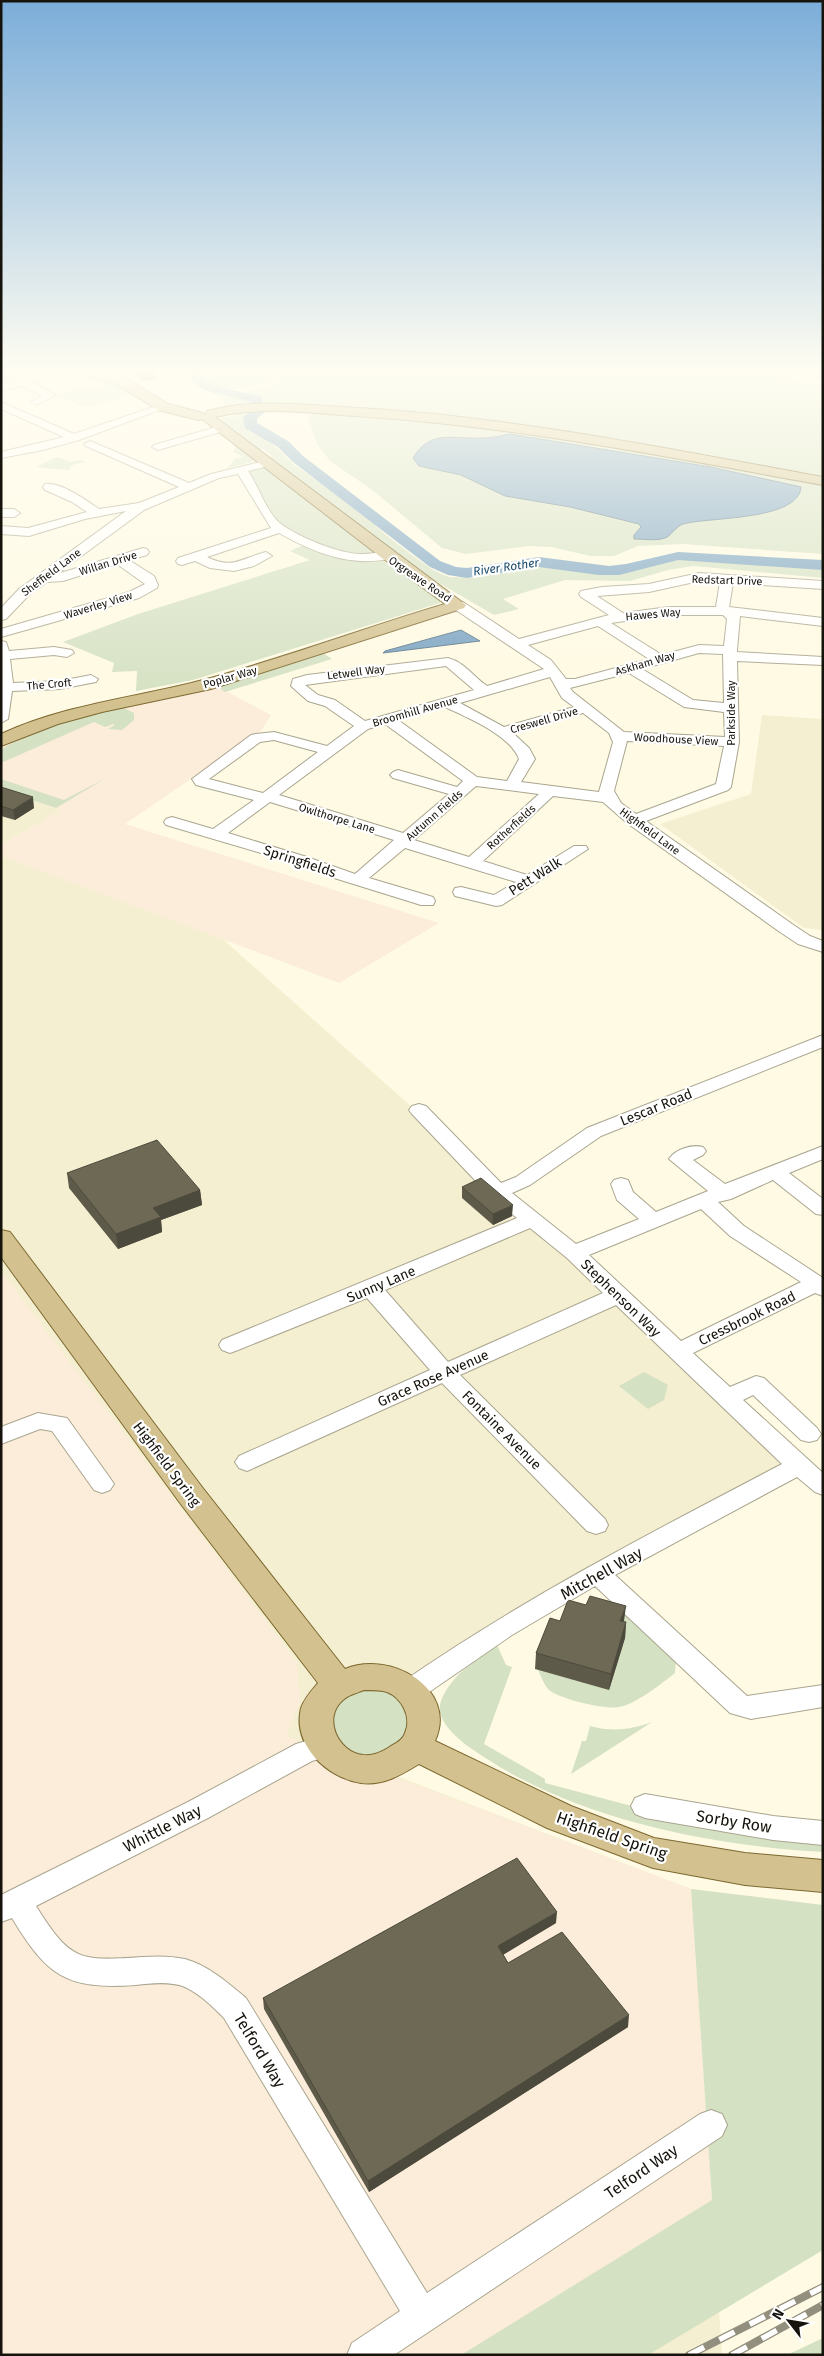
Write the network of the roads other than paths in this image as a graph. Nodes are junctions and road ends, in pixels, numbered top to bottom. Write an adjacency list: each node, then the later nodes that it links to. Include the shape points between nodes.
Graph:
1 (173, 480): 5 (street)
2 (203, 480): 5 (street, Sheffield Lane)
3 (248, 480): 11 (street)
4 (290, 480): 14 (main road)
5 (187, 486): 7 (street, Sheffield Lane)
6 (49, 487): 10 (street)
7 (140, 507): 10 (street); 19 (street, Sheffield Lane)
8 (1, 513): 9 (street)
9 (14, 513)
10 (97, 513): 12 (street, via 29,532)
11 (280, 529): 14 (street, Orgreave Road, via 347,557); 16 (street)
12 (1, 530)
13 (142, 552): 17 (street, Willan Drive)
14 (388, 555): 22 (main road, Orgreave Road)
15 (266, 556): 16 (street, via 224,571)
16 (196, 557): 18 (street)
17 (118, 559): 19 (street, Willan Drive, via 58,578); 28 (street, Waverley View, via 149,579 152,585 134,595)
18 (182, 561)
19 (44, 578): 23 (street, Sheffield Lane)
20 (727, 578): 21 (street, Redstart Drive); 24 (street, Parkside Way, via 722,608); 25 (street, Redstart Drive, via 678,579 649,588 599,590 586,594)
21 (823, 585)
22 (458, 605): 29 (street); 47 (main road, Poplar Way, via 205,684 82,710)
23 (3, 611)
24 (729, 613): 25 (street, Hawes Way, via 672,611); 27 (street, Hawes Way); 32 (street, Parkside Way, via 734,618)
25 (621, 617): 26 (street, Hawes Way)
26 (600, 622): 29 (street, Hawes Way); 33 (street)
27 (823, 622)
28 (1, 632)
29 (516, 644): 36 (street)
30 (2, 650): 31 (street); 38 (street)
31 (67, 653)
32 (730, 653): 33 (street, Askham Way, via 699,649); 34 (street, Askham Way); 43 (street, Parkside Way)
33 (659, 658): 35 (street, Askham Way)
34 (823, 661)
35 (629, 667): 39 (street, Askham Way, via 576,683); 43 (street, via 689,704)
36 (554, 670): 39 (street); 40 (street, Broomhill Avenue)
37 (91, 679): 38 (street, The Croft, via 60,685)
38 (5, 682): 45 (street)
39 (560, 684): 42 (street, via 567,695)
40 (485, 691): 41 (street, Broomhill Avenue); 46 (street, Letwell Way, via 448,662 298,682 298,686 313,698 330,703)
41 (447, 702): 44 (street, Broomhill Avenue); 48 (street)
42 (586, 708): 48 (street, Creswell Drive); 49 (street, via 603,719)
43 (732, 708): 51 (street, Parkside Way)
44 (387, 719): 46 (street, Broomhill Avenue); 54 (street)
45 (1, 720): 47 (street)
46 (364, 726): 52 (street, Broomhill Avenue)
47 (24, 730): 50 (main road, Poplar Way)
48 (501, 732): 55 (street, via 522,747 526,755)
49 (619, 736): 51 (street, Woodhouse View); 59 (street, Highfield Lane, via 606,791)
50 (1, 741)
51 (732, 742): 60 (street, Parkside Way, via 723,788)
52 (329, 751): 58 (street, Broomhill Avenue); 58 (street, Owlthorpe Lane, via 274,736 256,738 200,779 201,782)
53 (398, 775): 57 (street)
54 (473, 781): 55 (street, Autumn Fields); 57 (street, Autumn Fields)
55 (511, 786): 56 (street, Autumn Fields)
56 (548, 791): 59 (street, Autumn Fields); 65 (street, Rotherfields)
57 (460, 792): 63 (street, Autumn Fields)
58 (267, 797): 62 (street, Broomhill Avenue); 63 (street, Owlthorpe Lane)
59 (608, 798): 60 (street, Highfield Lane)
60 (633, 820): 70 (street, Highfield Lane, via 786,928)
61 (172, 822): 62 (street, Springfields)
62 (217, 834): 66 (street, Springfields)
63 (405, 840): 65 (street, Owlthorpe Lane); 66 (street, Autumn Fields)
64 (580, 849): 67 (street, Pett Walk)
65 (473, 862): 67 (street, Owlthorpe Lane)
66 (359, 879): 69 (street, Springfields)
67 (528, 880): 68 (street, Pett Walk, via 496,901)
68 (461, 892)
69 (427, 901)
70 (823, 947)
71 (823, 1040): 77 (street, Lescar Road, via 594,1132 523,1181)
72 (419, 1110): 77 (street, Stephenson Way)
73 (696, 1151): 78 (street, via 679,1158)
74 (823, 1152): 75 (street)
75 (774, 1171): 78 (street); 79 (street)
76 (621, 1184): 81 (street, via 624,1195)
77 (498, 1192): 80 (street, Stephenson Way)
78 (714, 1197): 81 (street); 84 (street, via 737,1231)
79 (823, 1209)
80 (531, 1220): 83 (street, Stephenson Way); 85 (street, Sunny Lane)
81 (653, 1220): 83 (street)
82 (1, 1238): 99 (main road, Highfield Spring, via 190,1495)
83 (574, 1253): 86 (street, Stephenson Way)
84 (819, 1286): 88 (street, Cressbrook Road)
85 (371, 1288): 87 (street, Sunny Lane); 89 (street, Fontaine Avenue)
86 (618, 1295): 88 (street, Stephenson Way); 89 (street, Grace Rose Avenue)
87 (230, 1345)
88 (677, 1352): 90 (street, Stephenson Way)
89 (445, 1373): 93 (street, Grace Rose Avenue); 97 (street, Fontaine Avenue)
90 (726, 1398): 91 (street, via 756,1384); 94 (street, Stephenson Way)
91 (809, 1434)
92 (1, 1436): 95 (street, via 38,1420 58,1424)
93 (247, 1462)
94 (799, 1466): 96 (street, Stephenson Way); 98 (street, Mitchell Way)
95 (102, 1484)
96 (823, 1486)
97 (596, 1525)
98 (598, 1574): 100 (street, Mitchell Way, via 491,1634); 101 (street, via 739,1705 751,1708)
99 (339, 1685): 100 (main road, via 361,1677 379,1677); 102 (main road, via 319,1705 315,1721 317,1737)
100 (410, 1691): 103 (main road, via 420,1702 425,1716 424,1730)
101 (823, 1696)
102 (323, 1747): 103 (main road, via 340,1762 357,1768 376,1768 393,1764); 107 (street, Whittle Way, via 305,1752)
103 (416, 1747): 106 (main road, Highfield Spring, via 559,1817 653,1852 745,1869)
104 (645, 1806): 105 (street, Sorby Row, via 773,1828)
105 (823, 1833)
106 (823, 1876)
107 (9, 1905): 109 (street, Telford Way, via 61,1960 82,1972 106,1974 158,1969 186,1974 212,1988 235,2008)
108 (711, 2125): 109 (street, Telford Way)
109 (422, 2316): 110 (street, Telford Way)
110 (364, 2355)

